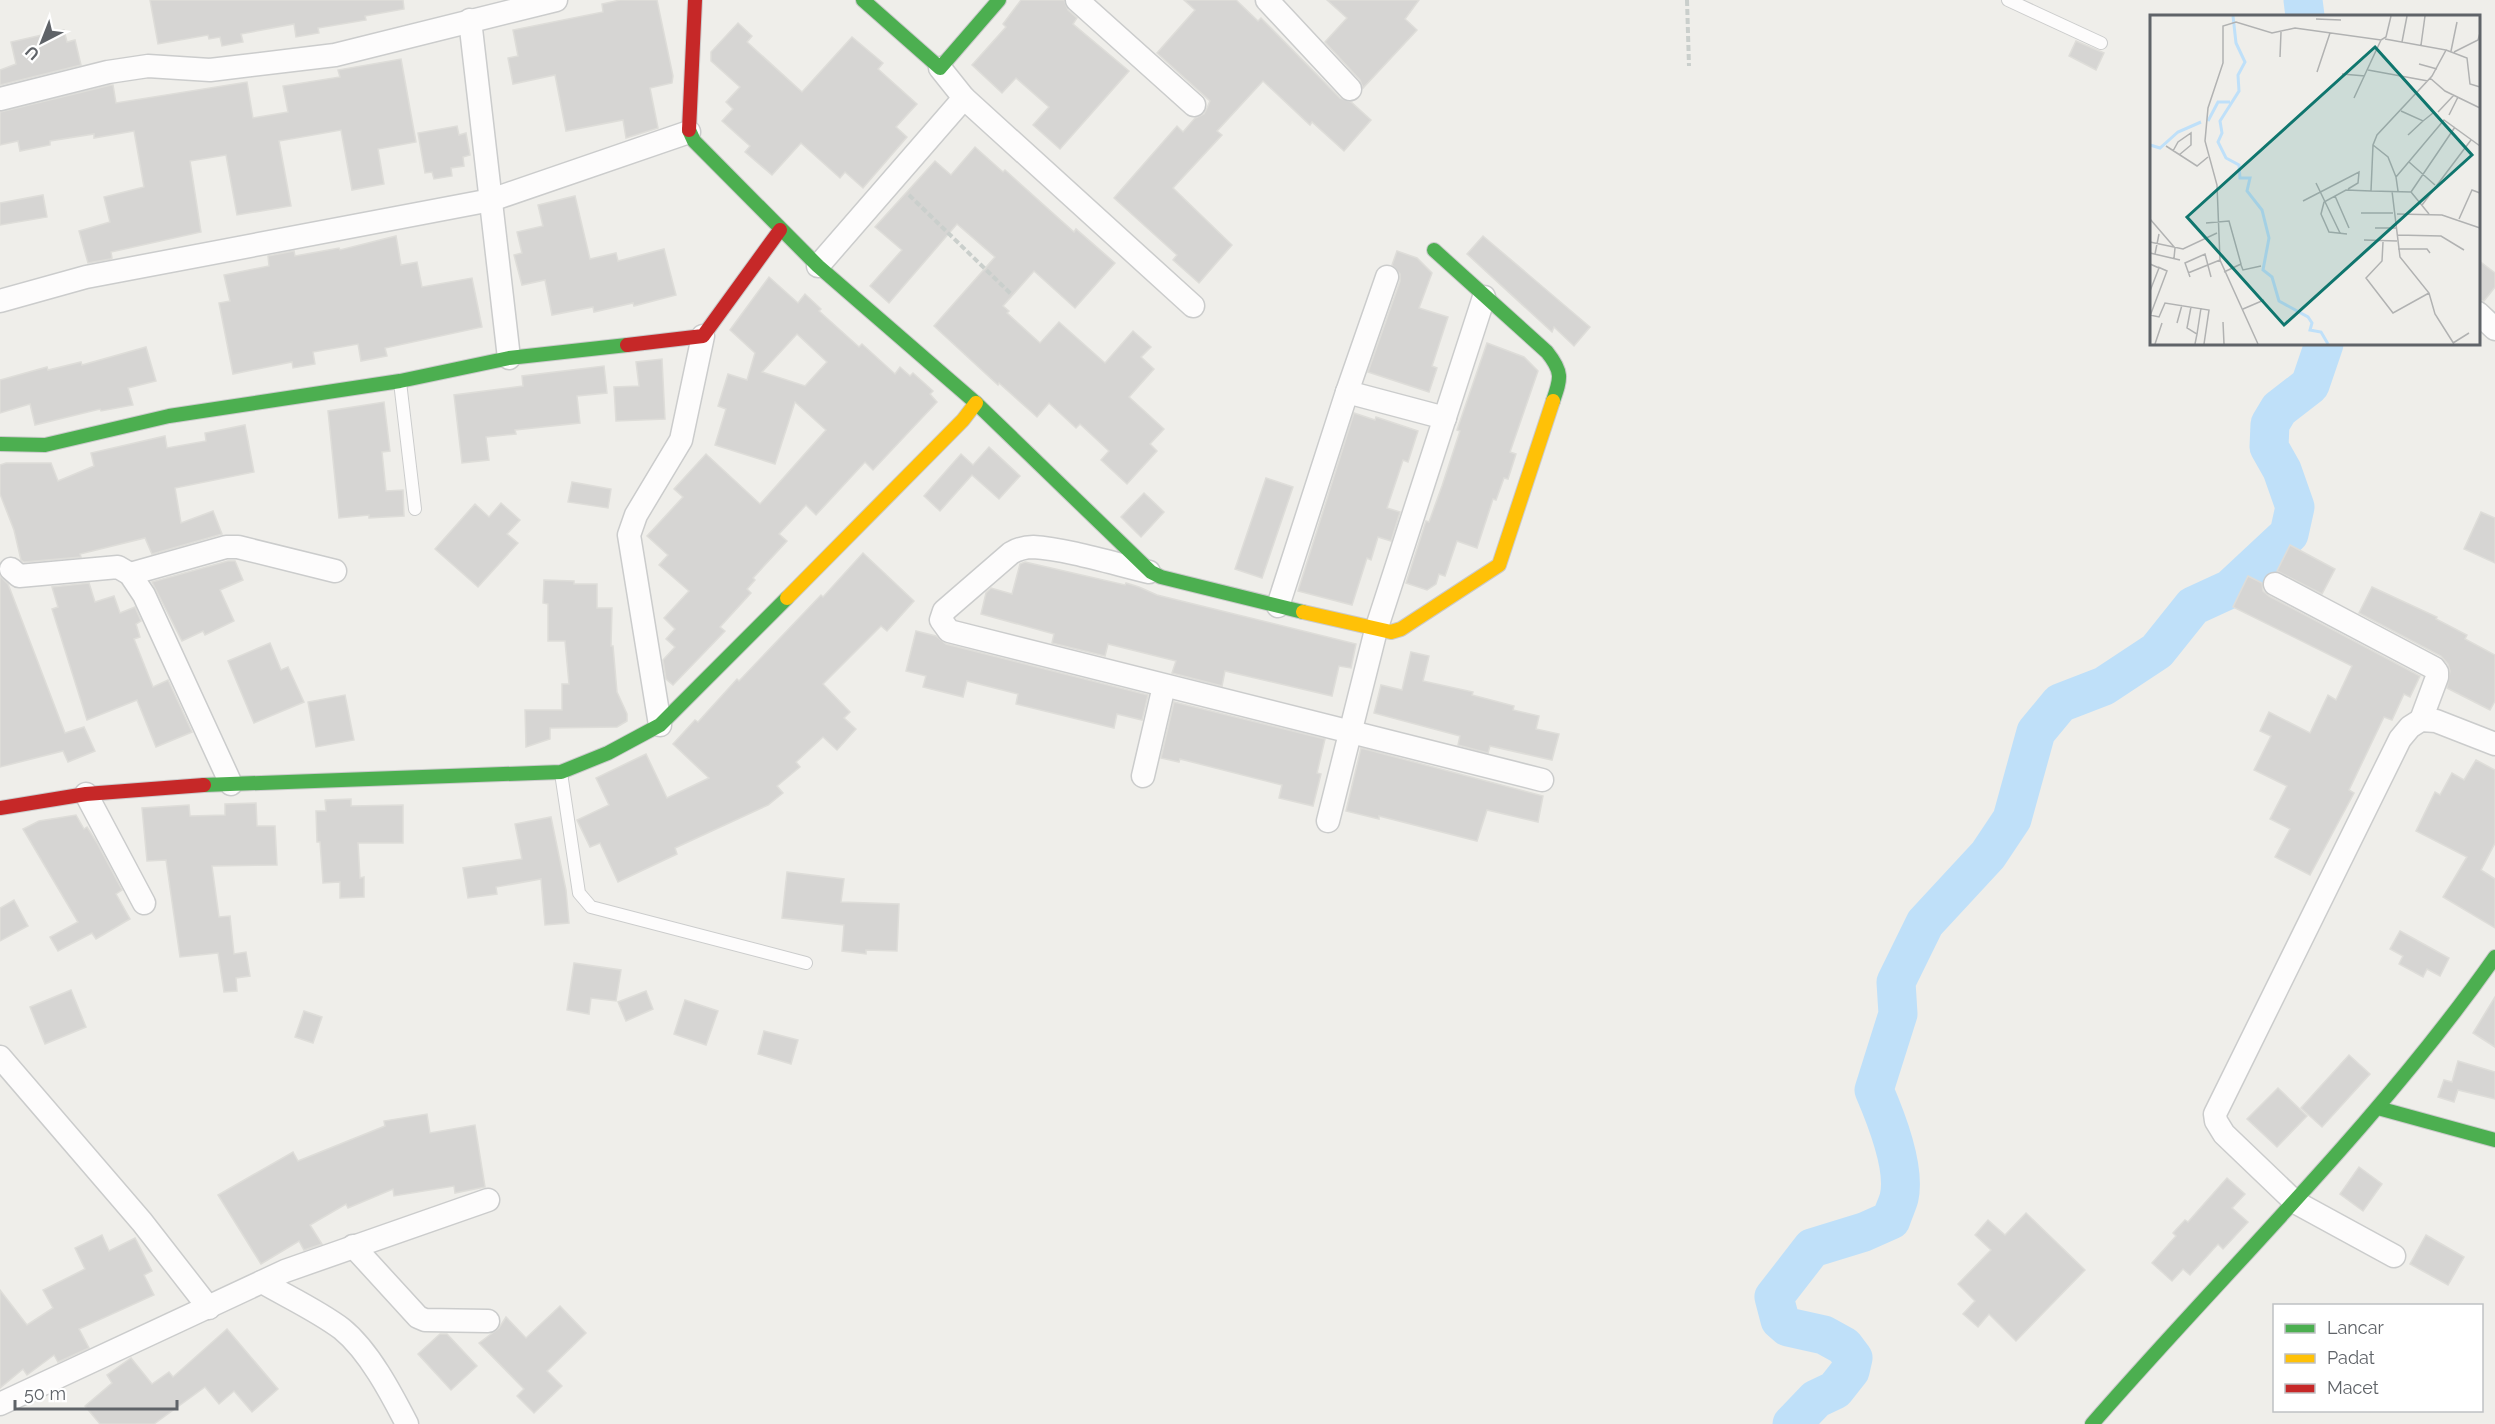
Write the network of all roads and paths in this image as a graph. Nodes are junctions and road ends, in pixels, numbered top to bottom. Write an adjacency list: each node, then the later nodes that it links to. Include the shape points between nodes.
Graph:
1 (556, 0): 9 (street)
2 (695, 0): 17 (street)
3 (863, 0): 12 (street)
4 (999, 0): 12 (street)
5 (1077, 0): 16 (street)
6 (1267, 0): 13 (street)
7 (1687, 0): 11 (path)
8 (2008, 0): 10 (lane)
9 (470, 20): 15 (street, via 335,55 210,70 148,66); 19 (street)
10 (2102, 43)
11 (1689, 66)
12 (940, 68): 14 (street)
13 (1350, 89)
14 (964, 98): 18 (street); 27 (street)
15 (0, 99)
16 (1194, 105)
17 (689, 132): 19 (street); 20 (street)
18 (893, 180): 22 (street); 24 (path)
19 (490, 200): 26 (street, via 86,277); 31 (street)
20 (780, 230): 22 (street); 30 (street)
21 (1434, 250): 25 (street)
22 (818, 266): 34 (street)
23 (1387, 277): 33 (street)
24 (1011, 294)
25 (1484, 297): 35 (street); 44 (street, via 1547,352 1561,378 1536,457 1499,565 1401,629)
26 (0, 301)
27 (1193, 306)
28 (2480, 315): 29 (street)
29 (2495, 329)
30 (703, 336): 31 (street); 47 (street, via 681,440 636,515 629,535)
31 (508, 358): 32 (street)
32 (399, 381): 36 (street, via 169,416 45,445); 37 (lane)
33 (1347, 392): 35 (street); 43 (street)
34 (976, 403): 40 (street); 47 (street)
35 (1445, 418): 44 (street)
36 (0, 444)
37 (415, 509)
38 (11, 569): 41 (street, via 19,576 118,567)
39 (335, 571): 41 (street, via 226,547)
40 (1151, 572): 43 (street); 45 (street, via 1056,551 1021,548 944,611 941,620 949,631)
41 (130, 574): 53 (street, via 144,595)
42 (2275, 584): 46 (street, via 2434,668 2437,677)
43 (1278, 606): 44 (street)
44 (1376, 630): 48 (street)
45 (1164, 686): 48 (street); 51 (street)
46 (2421, 720): 49 (street, via 2436,721); 64 (street, via 2400,739 2215,1114 2224,1134)
47 (660, 725): 50 (street)
48 (1351, 732): 52 (street); 56 (street)
49 (2495, 744)
50 (561, 772): 53 (street); 59 (lane, via 579,893 591,907)
51 (1143, 776)
52 (1542, 780)
53 (231, 784): 54 (street)
54 (86, 794): 55 (street); 57 (street)
55 (0, 808)
56 (1328, 821)
57 (144, 903)
58 (2495, 957): 61 (street)
59 (806, 963)
60 (0, 1057): 68 (street, via 142,1222)
61 (2378, 1108): 62 (street); 64 (street)
62 (2495, 1140)
63 (488, 1200): 65 (street)
64 (2295, 1202): 66 (street); 72 (street)
65 (353, 1246): 67 (street); 69 (street, via 412,1314 425,1320)
66 (2394, 1256)
67 (262, 1282): 68 (street); 71 (street, via 326,1319 355,1342)
68 (209, 1308): 70 (street)
69 (488, 1322)
70 (0, 1404)
71 (407, 1424)
72 (2092, 1424)

